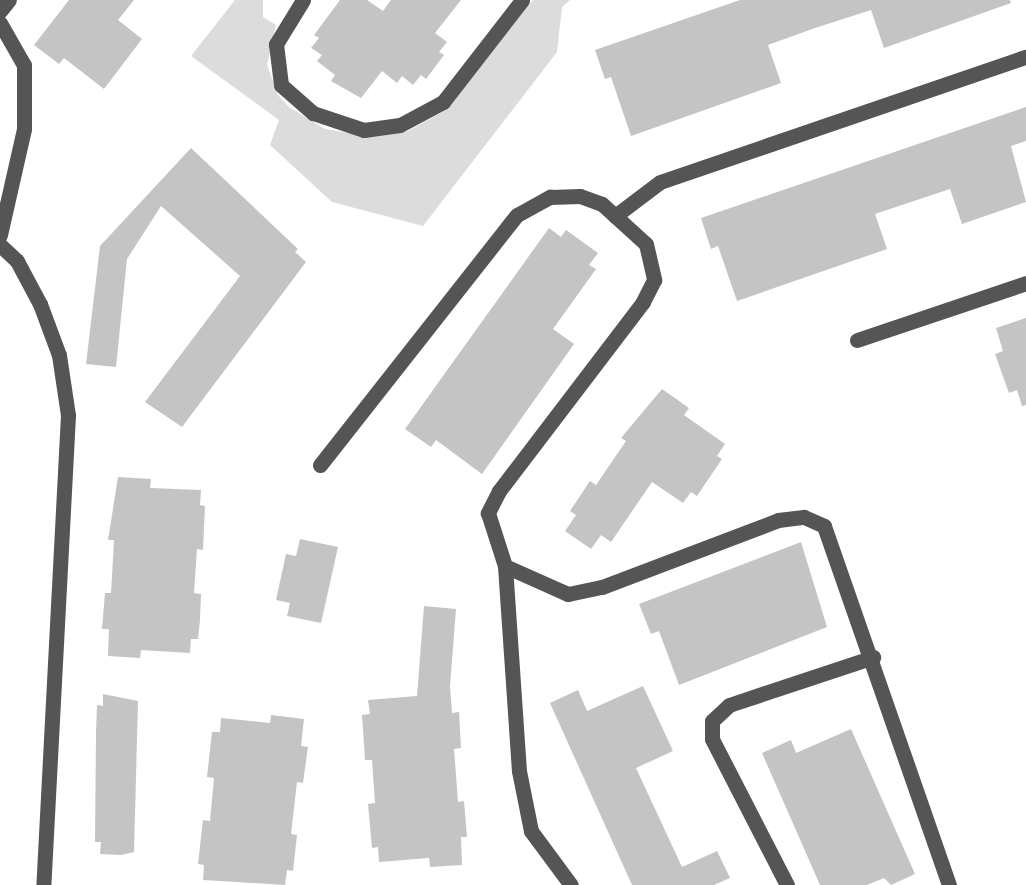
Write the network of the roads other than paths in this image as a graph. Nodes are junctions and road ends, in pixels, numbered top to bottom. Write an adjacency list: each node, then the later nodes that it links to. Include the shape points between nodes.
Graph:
1 (9, 0): 4 (street)
2 (303, 0): 3 (street, via 276,44 281,85 313,114 364,130 400,125 443,102)
3 (522, 0)
4 (0, 10)
5 (0, 23): 8 (street, via 24,64 24,129)
6 (1026, 57): 7 (street, via 660,182)
7 (615, 216): 12 (street, via 602,204 580,196 550,197 517,214); 13 (street, via 646,244 654,280 643,302 499,490 488,513)
8 (0, 235)
9 (0, 245): 15 (street, via 17,261 40,304 59,355 68,415)
10 (1026, 283): 11 (street)
11 (857, 339)
12 (320, 465)
13 (505, 566): 14 (street, via 568,594 602,587 778,520 804,517 824,526); 16 (street, via 519,771 531,831)
14 (873, 657): 17 (street, via 729,705 712,722 712,739); 18 (street)
15 (43, 885)
16 (571, 885)
17 (787, 885)
18 (949, 885)

